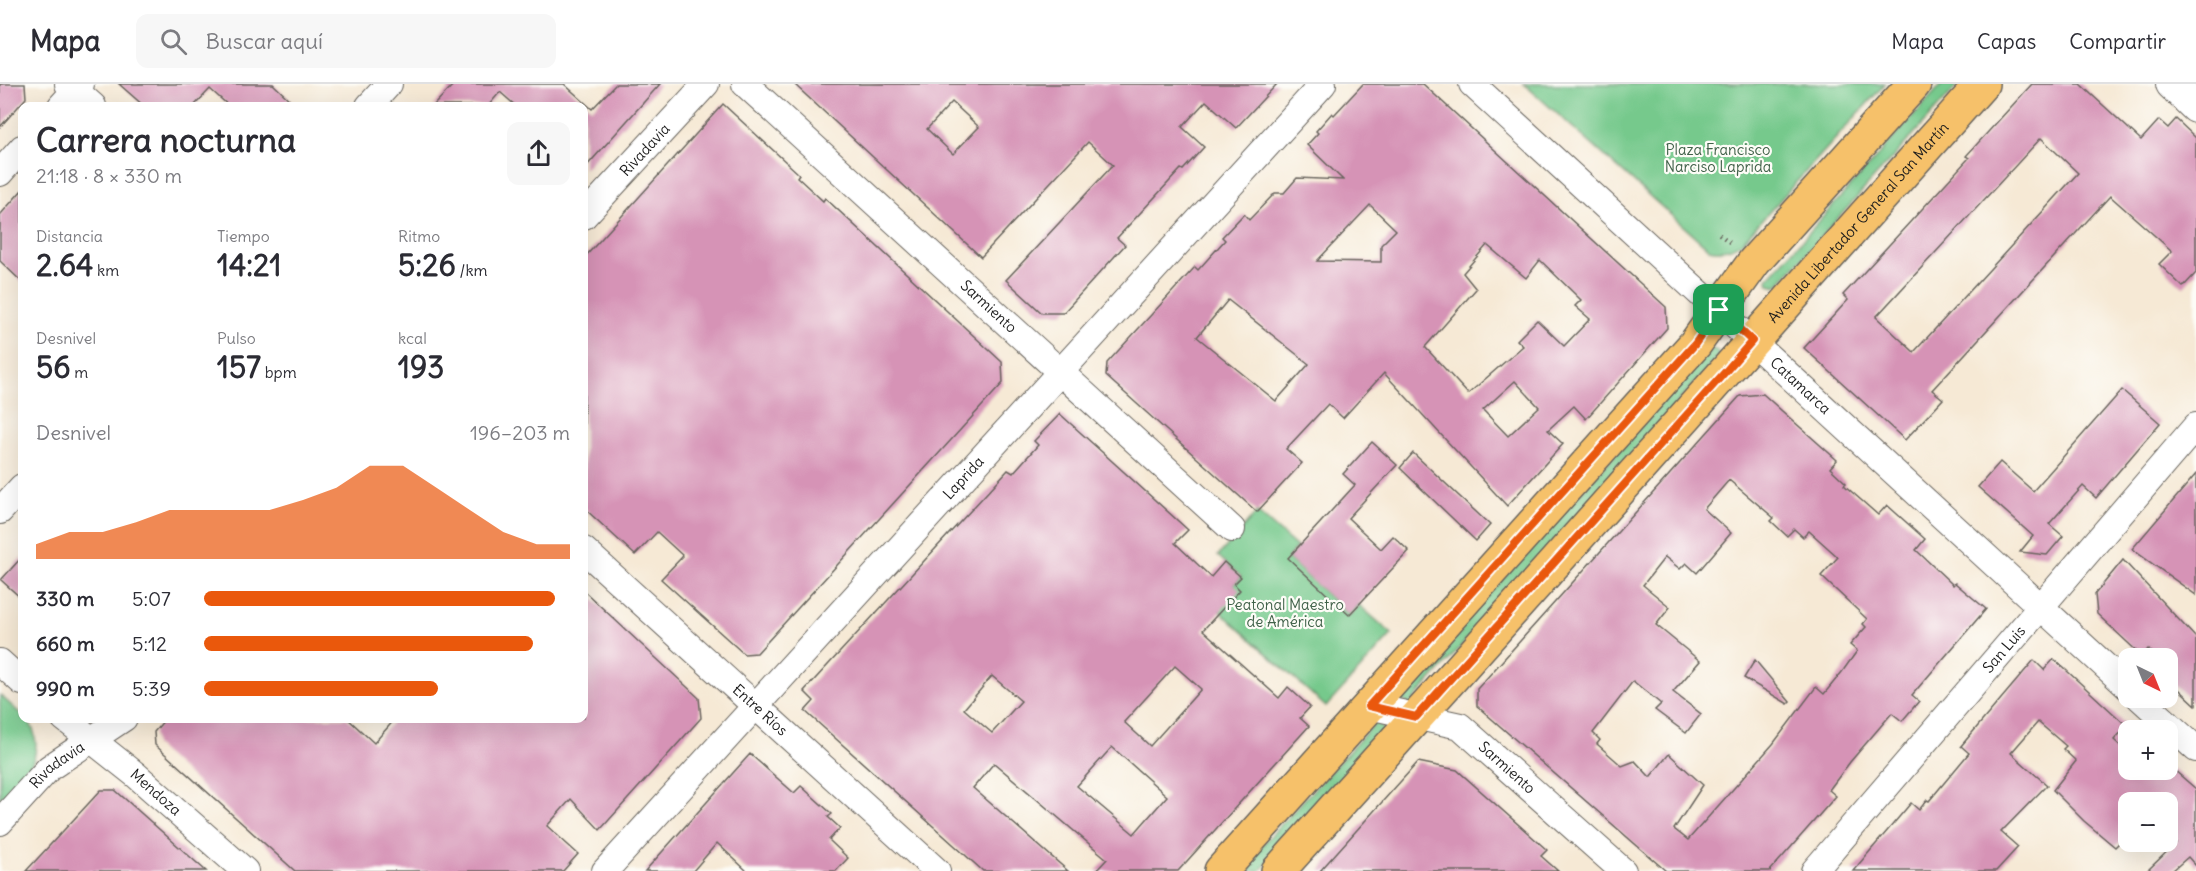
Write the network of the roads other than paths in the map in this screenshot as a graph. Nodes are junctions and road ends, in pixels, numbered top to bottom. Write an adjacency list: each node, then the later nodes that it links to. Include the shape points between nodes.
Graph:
1 (389, 84): 9 (street)
2 (706, 84): 13 (street, Rivadavia)
3 (746, 84): 16 (street, Sarmiento)
4 (1323, 84): 16 (street, Laprida)
5 (1472, 84): 14 (street, Catamarca)
6 (1914, 84): 14 (main road, via 1754,262)
7 (1982, 84): 15 (main road, Avenida Libertador General San Martín)
8 (2172, 84): 10 (street)
9 (373, 102)
10 (2196, 107)
11 (18, 153): 12 (street)
12 (0, 173)
13 (588, 212)
14 (1719, 310): 15 (street, Catamarca); 27 (main road, via 1687,352)
15 (1752, 341): 22 (street, Catamarca); 29 (main road, Avenida Libertador General San Martín)
16 (1060, 373): 20 (street, Sarmiento); 26 (street, Laprida)
17 (2196, 426): 22 (street, San Luis)
18 (18, 491): 19 (street)
19 (0, 511)
20 (1232, 530)
21 (588, 554): 26 (street, Entre Ríos)
22 (2041, 606): 25 (street, Catamarca); 41 (street, San Luis)
23 (0, 662): 24 (street)
24 (18, 678)
25 (2118, 678)
26 (756, 706): 36 (street, Laprida); 37 (street, Entre Ríos)
27 (1369, 706): 29 (street, Sarmiento); 38 (main road)
28 (2151, 708): 33 (street)
29 (1416, 717): 39 (main road, Avenida Libertador General San Martín); 40 (street, Sarmiento, via 1460,726)
30 (70, 723): 32 (street, Mendoza)
31 (117, 723): 32 (street, Rivadavia)
32 (92, 740): 34 (street, Rivadavia, via 49,768); 35 (street, Mendoza)
33 (2196, 749)
34 (0, 822)
35 (245, 871)
36 (605, 871)
37 (937, 871)
38 (1221, 871)
39 (1278, 871)
40 (1623, 871)
41 (1814, 871)

